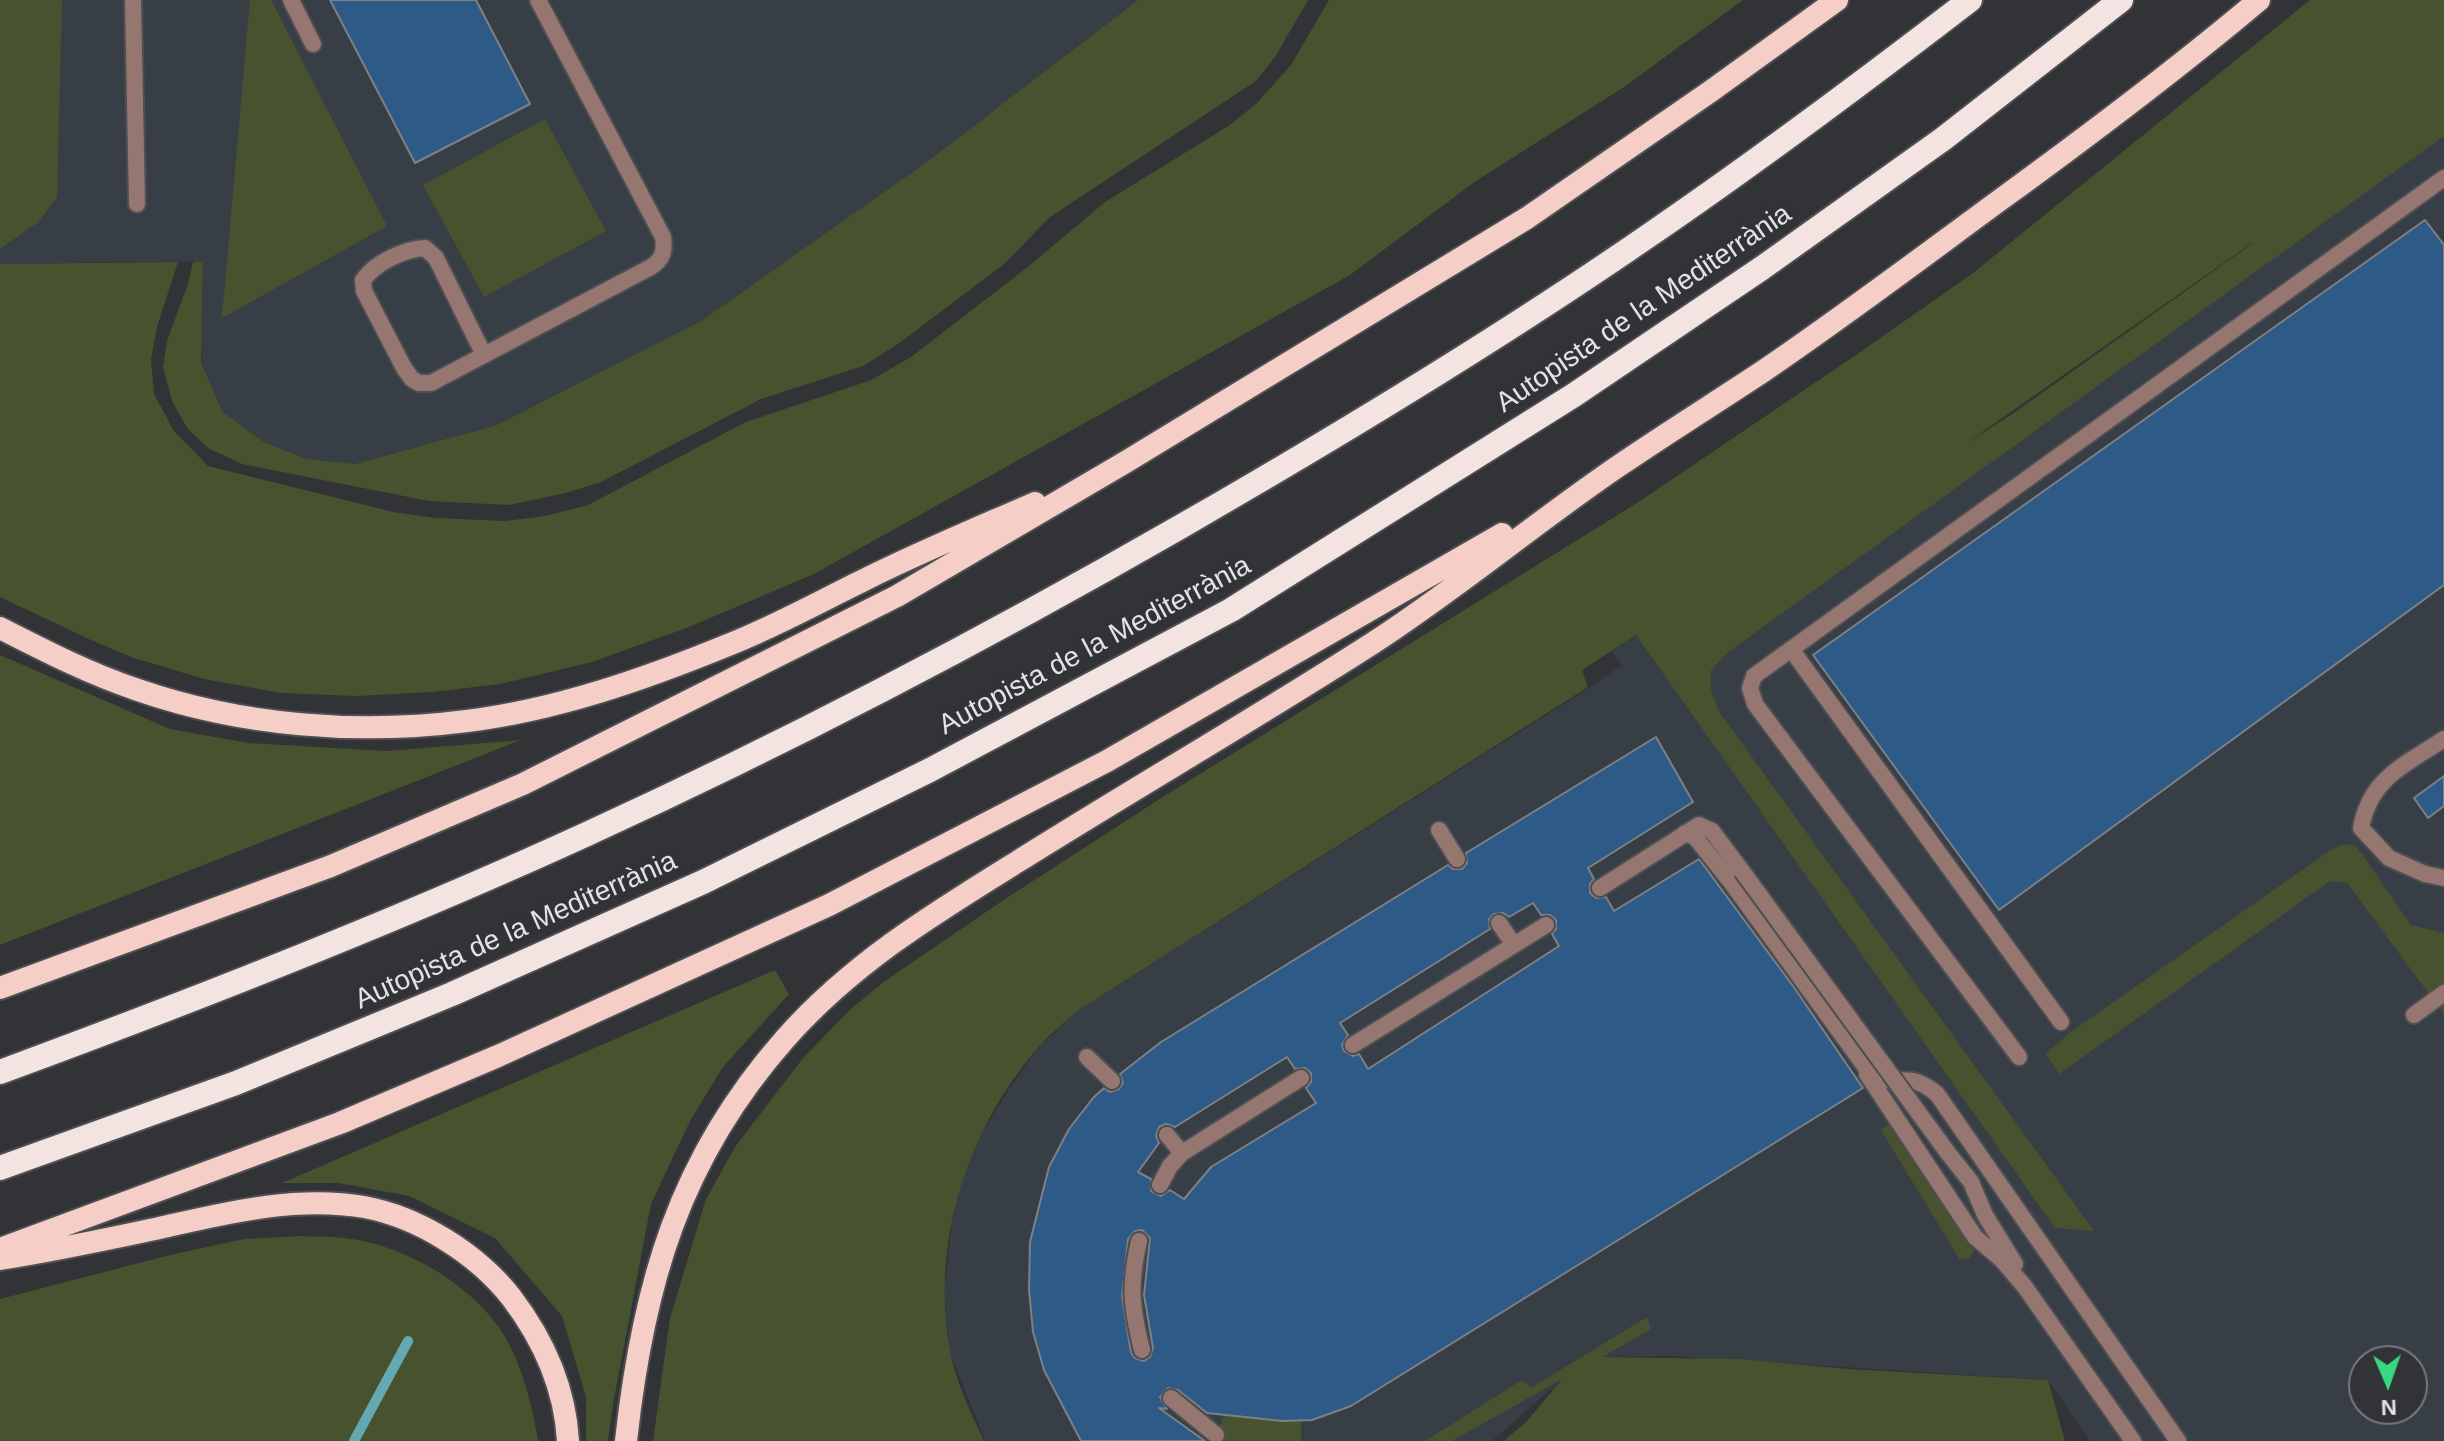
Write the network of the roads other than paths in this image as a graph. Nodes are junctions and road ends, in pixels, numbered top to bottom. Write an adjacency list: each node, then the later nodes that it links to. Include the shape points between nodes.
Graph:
1 (133, 0): 10 (lane)
2 (291, 0): 8 (lane)
3 (538, 0): 11 (lane, via 663,237 664,249 651,267)
4 (1837, 0): 12 (highway, via 1527,218)
5 (1970, 0): 33 (highway, Autopista de la Mediterrània, via 1651,235 1452,365 1280,470 955,653 573,841 364,932)
6 (2121, 0): 38 (highway, Autopista de la Mediterrània, via 1943,139 1762,268 1574,395 1231,610 930,770 703,882 236,1083)
7 (2259, 0): 13 (highway, via 1927,255)
8 (313, 44)
9 (2441, 188): 15 (lane)
10 (137, 204)
11 (484, 355): 11 (lane, via 436,258 425,248 370,270 363,280 412,379 431,383)
12 (1124, 463): 14 (highway, via 731,644 637,679 467,721 316,726 255,719 138,690); 25 (highway, via 897,596 523,784 331,866)
13 (1617, 467): 41 (highway, via 1209,704 829,905 340,1123); 48 (highway, via 1376,641 946,906 874,955 829,994 734,1103 687,1186 651,1294)
14 (0, 628)
15 (1791, 649): 28 (lane); 31 (lane, via 1754,676 1750,688 1755,704)
16 (2444, 739): 20 (lane, via 2381,782 2369,799 2361,828 2389,858)
17 (1439, 830): 19 (lane)
18 (1685, 833): 21 (lane); 32 (lane, via 1695,837 1731,882); 43 (lane, bridge, via 1699,825 1712,831 1971,1182)
19 (1457, 859)
20 (2444, 878)
21 (1600, 888)
22 (1499, 923): 24 (lane)
23 (1546, 925): 24 (lane)
24 (1514, 945): 29 (lane)
25 (0, 988)
26 (2444, 993): 27 (lane)
27 (2414, 1015)
28 (2061, 1022)
29 (1353, 1045)
30 (1087, 1057): 35 (lane)
31 (2019, 1057)
32 (1858, 1060): 43 (lane, via 1975,1237); 50 (lane, via 1872,1076 1922,1082 1937,1094)
33 (0, 1072)
34 (1301, 1078): 37 (lane)
35 (1112, 1081)
36 (1167, 1135): 37 (lane)
37 (1182, 1153): 39 (lane)
38 (0, 1168)
39 (1160, 1185)
40 (1139, 1241): 44 (lane, via 1132,1300)
41 (0, 1249)
42 (0, 1259): 47 (highway, via 233,1210 304,1204 365,1207 418,1225 462,1248 498,1281 553,1366)
43 (2025, 1287): 49 (lane)
44 (1142, 1350)
45 (1178, 1403): 46 (lane)
46 (1216, 1435)
47 (568, 1441)
48 (626, 1441)
49 (2133, 1441)
50 (2178, 1441)

